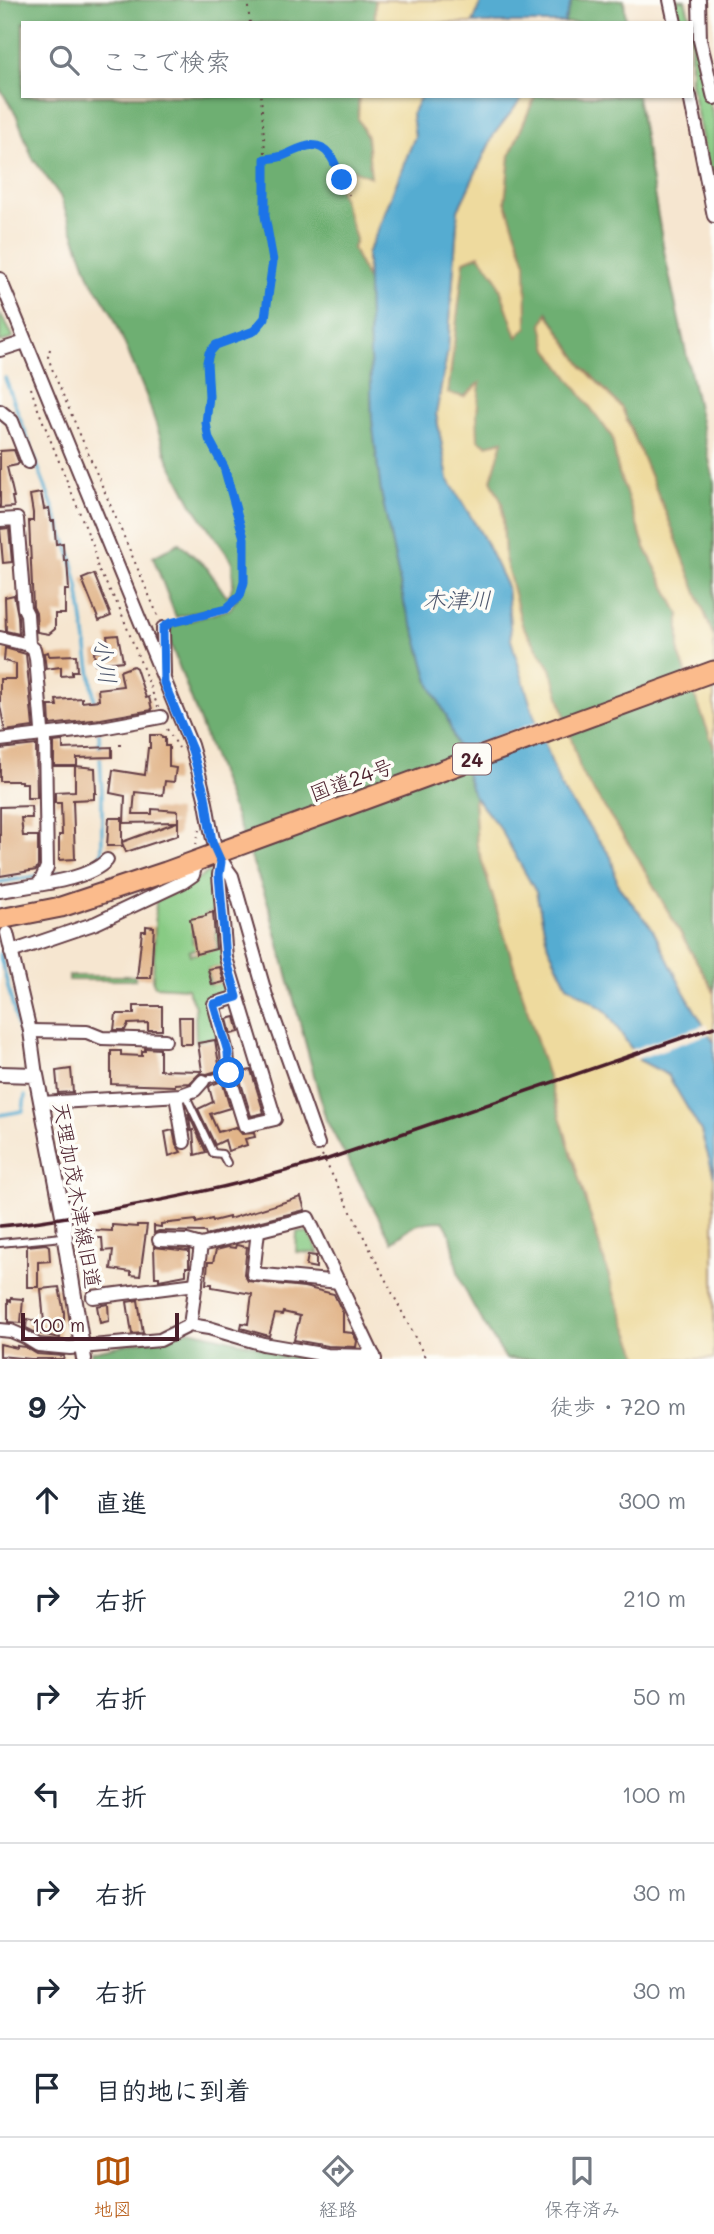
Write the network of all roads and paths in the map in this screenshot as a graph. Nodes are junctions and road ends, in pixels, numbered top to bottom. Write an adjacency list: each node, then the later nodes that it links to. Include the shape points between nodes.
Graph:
1 (247, 0): 5 (path)
2 (670, 0): 6 (street)
3 (689, 0): 7 (street)
4 (699, 0): 7 (street)
5 (250, 21)
6 (675, 21)
7 (700, 40): 10 (street)
8 (261, 98): 11 (path)
9 (690, 98): 13 (street)
10 (714, 98)
11 (265, 159): 12 (path, via 303,146 322,148 331,156); 22 (path, via 265,216 273,261 265,318 254,331 216,345 207,362 206,423 244,538 244,582 240,596 226,609)
12 (349, 195)
13 (714, 216)
14 (0, 279): 15 (street)
15 (25, 342): 17 (street); 26 (street)
16 (50, 349): 22 (path, via 54,374)
17 (0, 350)
18 (29, 377): 27 (path, via 98,569 118,607)
19 (0, 411): 20 (street, via 12,421)
20 (28, 462)
21 (0, 520): 24 (street, via 17,519)
22 (163, 628): 26 (street)
23 (0, 638): 24 (street)
24 (29, 645): 28 (street, via 36,658)
25 (714, 671): 35 (highway, 国道24号 / 24)
26 (164, 683): 35 (street, via 192,750 212,842)
27 (161, 718): 28 (street); 32 (path)
28 (43, 735): 29 (street); 37 (street, via 47,809)
29 (0, 740)
30 (120, 744): 31 (path)
31 (120, 748)
32 (179, 748)
33 (198, 828): 34 (path)
34 (197, 853): 35 (highway, 国道24号 / 24); 39 (highway, 国道24号 / 24, via 61,908); 40 (street, via 193,876 183,882 96,923)
35 (222, 854): 41 (street, via 219,875 226,958); 51 (street)
36 (107, 860): 37 (street, via 84,874)
37 (42, 878): 38 (street)
38 (0, 891)
39 (3, 926): 40 (street)
40 (11, 952): 42 (street)
41 (237, 997): 44 (street, via 214,1004); 44 (street, via 275,1119 245,1126)
42 (30, 1031): 43 (street); 46 (street)
43 (165, 1040)
44 (229, 1073): 47 (lane)
45 (0, 1074): 46 (street)
46 (36, 1075): 49 (street, 天理加茂木津線旧道)
47 (203, 1081): 48 (street)
48 (181, 1095): 49 (street); 50 (street); 52 (lane, via 214,1153 222,1154)
49 (41, 1103): 54 (street, 天理加茂木津線旧道)
50 (184, 1142)
51 (318, 1144): 66 (path)
52 (227, 1163)
53 (258, 1231): 57 (street); 58 (street, via 307,1218); 58 (street, via 253,1274)
54 (65, 1237): 56 (lane); 63 (street, 天理加茂木津線旧道)
55 (159, 1240): 57 (street)
56 (0, 1243)
57 (201, 1245): 59 (street)
58 (340, 1282): 65 (street)
59 (196, 1284): 60 (street); 61 (street)
60 (93, 1297)
61 (190, 1325): 63 (street, via 160,1340); 64 (street)
62 (0, 1330): 63 (street, via 38,1345)
63 (82, 1352)
64 (327, 1357): 65 (street)
65 (375, 1358)
66 (426, 1359)

